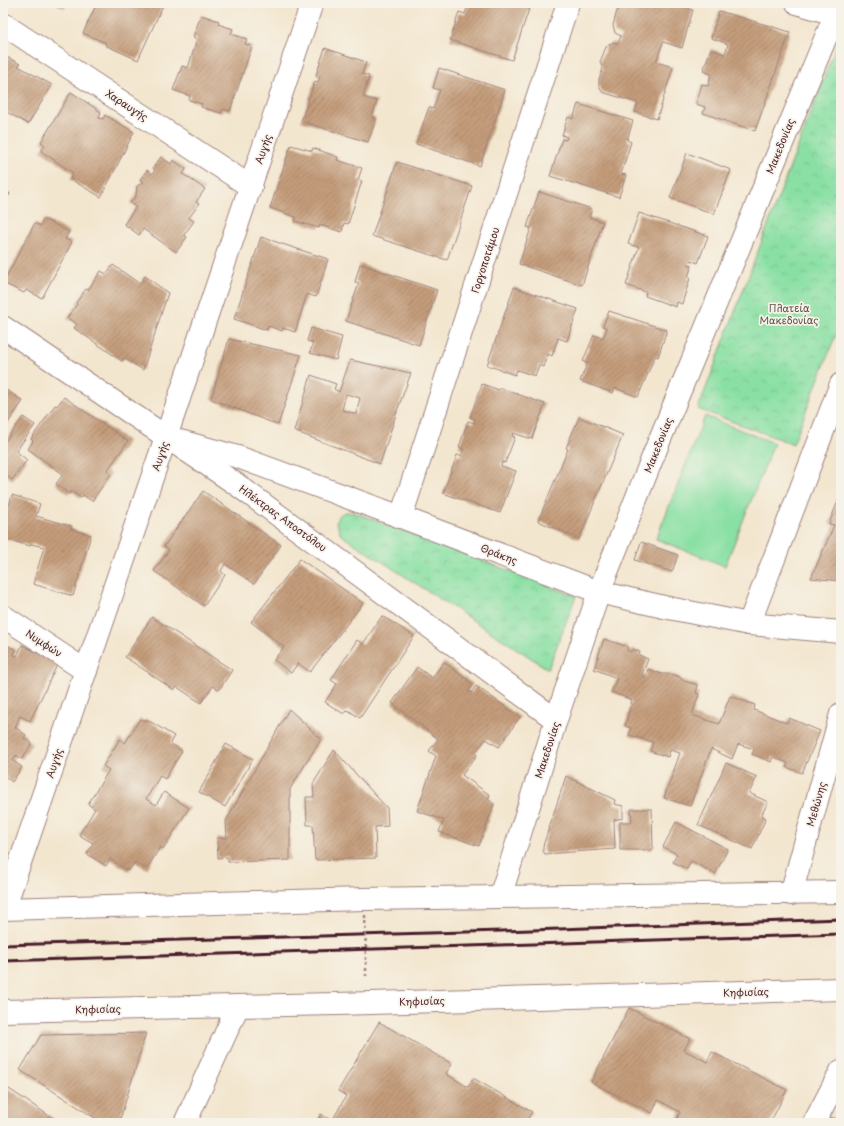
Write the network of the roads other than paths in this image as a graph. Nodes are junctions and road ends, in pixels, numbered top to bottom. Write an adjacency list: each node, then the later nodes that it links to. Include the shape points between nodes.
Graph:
1 (312, 3): 6 (street, Αυγής)
2 (568, 3): 10 (street, Γοργοποτάμου)
3 (797, 3): 4 (street)
4 (838, 11): 11 (street, Μακεδονίας, via 660,439)
5 (3, 24): 6 (street, Χαραυγής)
6 (251, 187): 9 (street, Αυγής)
7 (3, 327): 9 (street, Ηλέκτρας Αποστόλου)
8 (841, 384): 13 (street)
9 (166, 437): 10 (street, Θράκης, via 238,457); 15 (street, Αυγής); 17 (street, Ηλέκτρας Αποστόλου, via 236,484)
10 (401, 517): 11 (street, Θράκης)
11 (600, 592): 13 (street, Θράκης); 17 (street, Μακεδονίας)
12 (3, 616): 15 (street, Νυμφών)
13 (749, 624): 14 (street, Θράκης)
14 (841, 632)
15 (86, 670): 21 (street, Αυγής)
16 (841, 714): 19 (street, Μεθώνης)
17 (556, 720): 20 (street, Μακεδονίας)
18 (841, 892): 19 (street)
19 (791, 894): 20 (street)
20 (500, 897): 21 (street)
21 (4, 909)
22 (841, 989): 23 (street, Κηφισίας)
23 (238, 1006): 24 (street, Κηφισίας); 26 (street)
24 (3, 1011)
25 (841, 1070): 27 (street)
26 (185, 1123)
27 (814, 1123)

